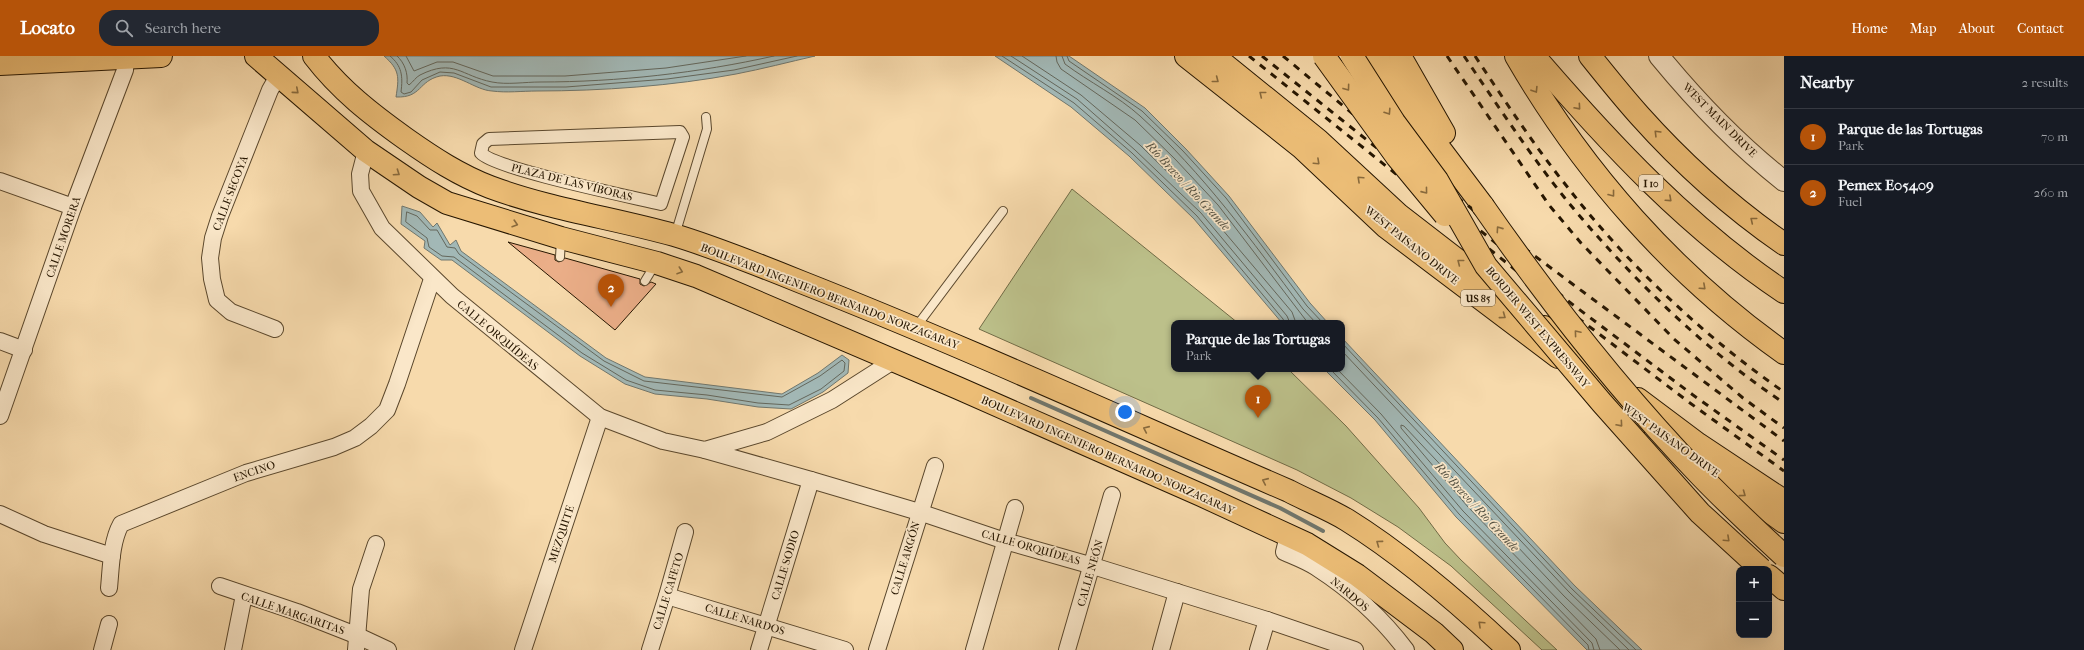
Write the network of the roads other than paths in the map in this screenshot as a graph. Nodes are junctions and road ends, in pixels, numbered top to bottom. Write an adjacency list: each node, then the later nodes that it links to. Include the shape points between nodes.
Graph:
1 (162, 56): 14 (main road)
2 (256, 56): 16 (main road, BOULEVARD INGENIERO BERNARDO NORZAGARAY)
3 (314, 56): 25 (main road, BOULEVARD INGENIERO BERNARDO NORZAGARAY, via 348,95 372,115 433,158 464,176 492,188)
4 (1186, 56): 50 (main road, WEST PAISANO DRIVE / US 85, one-way to 50, via 1300,147 1386,227 1485,303)
5 (1214, 56): 46 (main road, WEST PAISANO DRIVE / US 85, one-way to 5, via 1698,444 1411,224 1318,140)
6 (1324, 56): 30 (main road, one-way to 30, bridge, via 1397,157)
7 (1352, 56): 30 (main road, BORDER WEST EXPRESSWAY, one-way to 30, bridge, via 1394,122 1437,180)
8 (1376, 56): 22 (main road, via 1425,129)
9 (1400, 56): 22 (main road)
10 (1516, 56): 38 (main road, one-way to 38, via 1536,91 1567,135 1641,228 1718,301)
11 (1534, 56): 33 (main road, I 10, one-way to 33, via 1594,125 1652,184 1726,248)
12 (1590, 56): 27 (main road, one-way to 12, via 1713,187 1673,149 1639,115)
13 (1659, 56): 21 (street, WEST MAIN DRIVE, via 1714,116)
14 (126, 58): 15 (main road); 23 (street, CALLE MORERA, via 125,70)
15 (0, 64)
16 (278, 76): 19 (main road, BOULEVARD INGENIERO BERNARDO NORZAGARAY, one-way to 19); 35 (street, CALLE SECOYA, via 270,90 220,216 210,258 218,300 231,312)
17 (706, 117): 26 (lane, via 708,129)
18 (683, 135): 18 (street, PLAZA DE LAS VÍBORAS, via 680,132 489,139 483,144 481,153 490,159 521,170 661,204)
19 (366, 151): 28 (main road, BOULEVARD INGENIERO BERNARDO NORZAGARAY, one-way to 28, via 447,203 561,247); 31 (street, CALLE ORQUÍDEAS, via 360,174 361,191 382,228)
20 (0, 181): 23 (street)
21 (1784, 181)
22 (1483, 206): 56 (main road, one-way to 22, bridge, via 1701,476 1628,394 1567,321)
23 (73, 207): 37 (street, CALLE MORERA)
24 (1003, 212): 34 (lane)
25 (609, 219): 26 (main road, BOULEVARD INGENIERO BERNARDO NORZAGARAY); 28 (main road)
26 (674, 236): 34 (main road, BOULEVARD INGENIERO BERNARDO NORZAGARAY, via 732,255)
27 (1784, 244)
28 (599, 247): 29 (main road, BOULEVARD INGENIERO BERNARDO NORZAGARAY)
29 (657, 262): 32 (lane); 39 (main road, BOULEVARD INGENIERO BERNARDO NORZAGARAY, one-way to 39, via 782,312)
30 (1486, 266): 58 (main road, BORDER WEST EXPRESSWAY, one-way to 58, bridge, via 1700,514)
31 (432, 279): 41 (street, CALLE ORQUÍDEAS); 55 (street, ENCINO, via 387,410 371,426 355,438 334,447 246,473 126,521 118,530)
32 (645, 281)
33 (1784, 292)
34 (916, 327): 85 (main road, BOULEVARD INGENIERO BERNARDO NORZAGARAY, one-way to 34, via 1423,576 1346,520 1289,491)
35 (275, 329)
36 (0, 341): 37 (street)
37 (24, 350): 40 (street, CALLE MORERA)
38 (1784, 353)
39 (893, 362): 42 (street, CALLE ORQUÍDEAS, via 832,400 767,432); 54 (main road, BOULEVARD INGENIERO BERNARDO NORZAGARAY, via 1201,495)
40 (0, 416)
41 (600, 417): 42 (street, CALLE ORQUÍDEAS, via 664,441); 73 (street, MEZQUITE)
42 (705, 450): 44 (street, CALLE ORQUÍDEAS)
43 (935, 466): 48 (street, CALLE ARGÓN)
44 (811, 480): 48 (street, CALLE ORQUÍDEAS); 68 (street, CALLE SODIO)
45 (1112, 495): 57 (street, CALLE NEÓN)
46 (1784, 501)
47 (1014, 508): 52 (street)
48 (919, 512): 52 (street, CALLE ORQUÍDEAS); 77 (street, CALLE ARGÓN)
49 (0, 514): 55 (street, via 44,534)
50 (1784, 522)
51 (685, 532): 65 (street, CALLE CAFETO)
52 (1005, 541): 57 (street, CALLE ORQUÍDEAS); 78 (street)
53 (376, 544): 69 (street, via 362,589)
54 (1286, 544): 83 (street, NARDOS, via 1342,586 1379,619); 84 (main road, BOULEVARD INGENIERO BERNARDO NORZAGARAY, via 1308,544 1357,575 1434,632)
55 (112, 556): 61 (street)
56 (1784, 556)
57 (1093, 566): 63 (street, CALLE ORQUÍDEAS); 79 (street, CALLE NEÓN)
58 (1758, 566)
59 (1772, 579): 62 (main road)
60 (220, 586): 64 (street, CALLE MARGARITAS)
61 (109, 588)
62 (1784, 589)
63 (1177, 592): 66 (street, CALLE ORQUÍDEAS); 80 (street)
64 (244, 596): 69 (street, CALLE MARGARITAS, via 297,612); 71 (street)
65 (667, 596): 68 (street, CALLE NARDOS); 74 (street, CALLE CAFETO)
66 (1267, 620): 81 (street); 82 (street, CALLE ORQUÍDEAS)
67 (109, 624): 70 (street)
68 (767, 626): 75 (street, CALLE SODIO); 76 (street, CALLE NARDOS)
69 (357, 643): 72 (street, CALLE MARGARITAS)
70 (102, 650)
71 (233, 650)
72 (388, 650)
73 (523, 650)
74 (650, 650)
75 (759, 650)
76 (845, 650)
77 (877, 650)
78 (974, 650)
79 (1067, 650)
80 (1161, 650)
81 (1258, 650)
82 (1355, 650)
83 (1406, 650)
84 (1452, 650)
85 (1509, 650)

